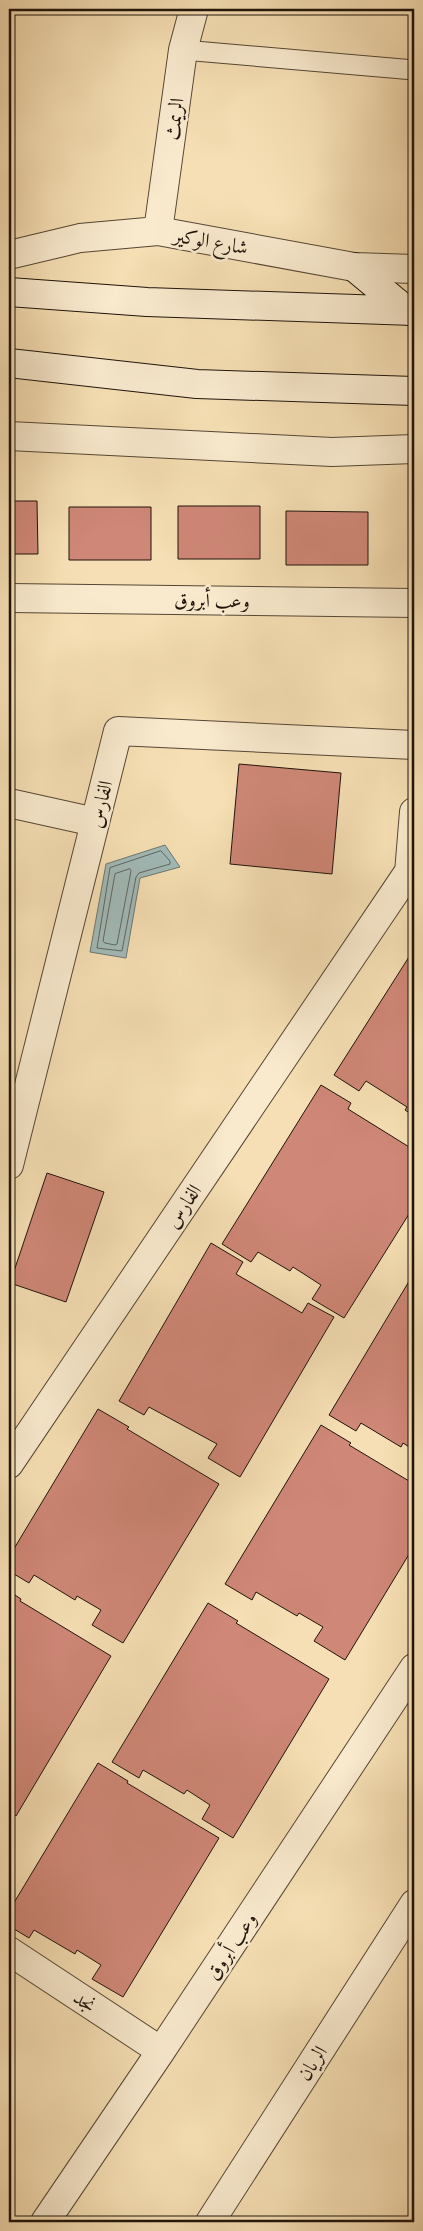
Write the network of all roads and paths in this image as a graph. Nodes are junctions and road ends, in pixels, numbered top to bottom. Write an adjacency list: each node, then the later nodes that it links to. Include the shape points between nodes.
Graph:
1 (194, 9): 2 (street, الريمث)
2 (183, 50): 3 (lane); 4 (street, الريمث)
3 (414, 70)
4 (158, 231): 5 (street, شارع الوكير, via 80,238); 6 (street, شارع الوكير)
5 (9, 255)
6 (354, 267): 7 (street, شارع الوكير); 9 (street)
7 (414, 269)
8 (9, 292): 9 (street, via 146,302)
9 (411, 311)
10 (9, 363): 11 (street, via 198,384)
11 (414, 391)
12 (9, 436): 13 (street, via 332,452)
13 (414, 449)
14 (9, 598): 15 (street, وعب أبروق)
15 (414, 602)
16 (414, 745): 19 (street, الفارس, via 118,731)
17 (9, 803): 19 (street)
18 (414, 812): 20 (street, الفارس)
19 (95, 822): 21 (street, الفارس)
20 (411, 869): 22 (street, الفارس)
21 (9, 1165)
22 (9, 1464)
23 (414, 1668): 26 (street, وعب أبروق)
24 (414, 1904): 28 (street, الريان)
25 (9, 1951): 26 (street, نجد)
26 (161, 2051): 27 (street, وعب أبروق)
27 (44, 2222)
28 (210, 2222)

